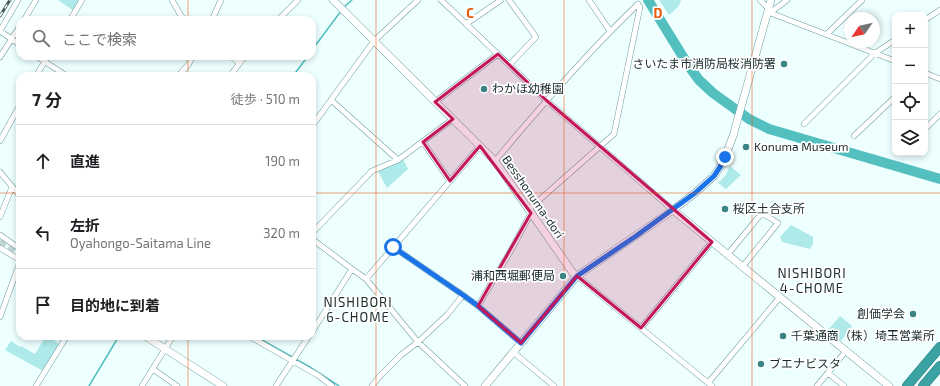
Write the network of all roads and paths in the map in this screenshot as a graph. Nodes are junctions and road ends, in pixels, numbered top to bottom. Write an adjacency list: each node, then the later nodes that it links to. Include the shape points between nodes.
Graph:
1 (18, 0): 26 (street)
2 (36, 0): 19 (street)
3 (82, 0): 20 (street)
4 (172, 0): 21 (street)
5 (221, 0): 22 (street)
6 (298, 0): 23 (street)
7 (333, 0): 31 (street, Besshonuma-dori)
8 (441, 0): 25 (street)
9 (501, 0): 25 (street)
10 (509, 0): 44 (street, via 536,37)
11 (589, 0): 27 (street)
12 (760, 0): 18 (street)
13 (771, 0): 18 (street)
14 (787, 0): 18 (street)
15 (862, 0): 29 (street)
16 (416, 1): 31 (street)
17 (940, 10): 24 (street)
18 (769, 11): 29 (street); 72 (street, via 730,146 720,167 714,176)
19 (26, 16)
20 (72, 16)
21 (181, 16)
22 (214, 16)
23 (282, 16)
24 (928, 18)
25 (466, 24): 35 (street)
26 (0, 31): 30 (street)
27 (610, 31): 52 (street); 65 (street, via 639,6 614,134)
28 (16, 32): 30 (street)
29 (827, 34): 34 (street)
30 (12, 39): 32 (street); 36 (street)
31 (374, 41): 51 (street); 54 (street, Besshonuma-dori)
32 (16, 42)
33 (892, 42): 34 (street)
34 (875, 53): 41 (street); 59 (street)
35 (498, 54): 44 (street); 54 (street)
36 (0, 57)
37 (42, 60): 42 (street)
38 (191, 60): 47 (street)
39 (236, 60): 43 (street)
40 (242, 60): 43 (street)
41 (892, 60)
42 (45, 62): 45 (street); 46 (street)
43 (239, 63): 48 (street)
44 (509, 65): 52 (street)
45 (39, 72)
46 (61, 72)
47 (182, 72)
48 (233, 72)
49 (928, 74): 50 (street)
50 (940, 79)
51 (331, 100): 58 (street); 66 (street)
52 (546, 100): 65 (street); 67 (street)
53 (892, 100): 61 (street)
54 (435, 102): 57 (street, Besshonuma-dori)
55 (16, 112): 62 (street)
56 (940, 114): 60 (street)
57 (453, 119): 63 (street); 64 (street, Besshonuma-dori)
58 (316, 121)
59 (804, 124)
60 (928, 126)
61 (854, 136)
62 (0, 141)
63 (423, 142): 66 (street); 69 (street)
64 (480, 146): 67 (street, Besshonuma-dori); 69 (street)
65 (600, 146): 72 (street); 73 (street)
66 (398, 160): 75 (street, via 372,170)
67 (495, 161): 73 (street, Besshonuma-dori)
68 (0, 172): 70 (street)
69 (450, 181): 80 (street)
70 (12, 187): 71 (street); 74 (street)
71 (16, 192)
72 (673, 210): 78 (street); 87 (street)
73 (530, 211): 87 (street, Besshonuma-dori); 91 (street, via 510,252)
74 (0, 217)
75 (316, 229)
76 (0, 235): 79 (street)
77 (316, 242): 85 (street)
78 (712, 242): 82 (street); 94 (street)
79 (16, 245)
80 (393, 247): 88 (street); 89 (street)
81 (0, 248): 83 (street)
82 (728, 254): 84 (street); 84 (street, via 762,213 778,223)
83 (16, 258)
84 (743, 266): 90 (street)
85 (352, 269): 88 (street); 93 (street)
86 (16, 272): 92 (street)
87 (577, 276): 94 (street, Besshonuma-dori); 101 (street)
88 (366, 279): 100 (street)
89 (463, 295): 91 (street); 100 (street, via 447,315)
90 (780, 297): 104 (street); 112 (street)
91 (478, 306): 101 (street)
92 (0, 317)
93 (316, 326)
94 (641, 328): 112 (street, Besshonuma-dori)
95 (65, 340): 113 (street)
96 (152, 340): 103 (street)
97 (170, 340): 103 (street)
98 (256, 340): 107 (street)
99 (306, 340): 107 (street)
100 (418, 342): 119 (street, via 401,355); 120 (street)
101 (521, 343): 105 (street)
102 (940, 347): 126 (highway)
103 (165, 348): 109 (street); 116 (street)
104 (846, 351): 110 (street); 125 (street)
105 (513, 352): 121 (street); 122 (street)
106 (940, 354): 127 (highway)
107 (294, 360): 117 (street); 118 (street)
108 (940, 366): 128 (highway)
109 (153, 368): 114 (street); 115 (street)
110 (828, 372): 123 (street); 124 (street)
111 (940, 372): 129 (highway)
112 (710, 384)
113 (36, 386)
114 (142, 386)
115 (177, 386)
116 (223, 386)
117 (276, 386)
118 (332, 386)
119 (372, 386)
120 (465, 386)
121 (485, 386)
122 (554, 386)
123 (817, 386)
124 (844, 386)
125 (888, 386)
126 (907, 386)
127 (912, 386)
128 (923, 386)
129 (928, 386)

